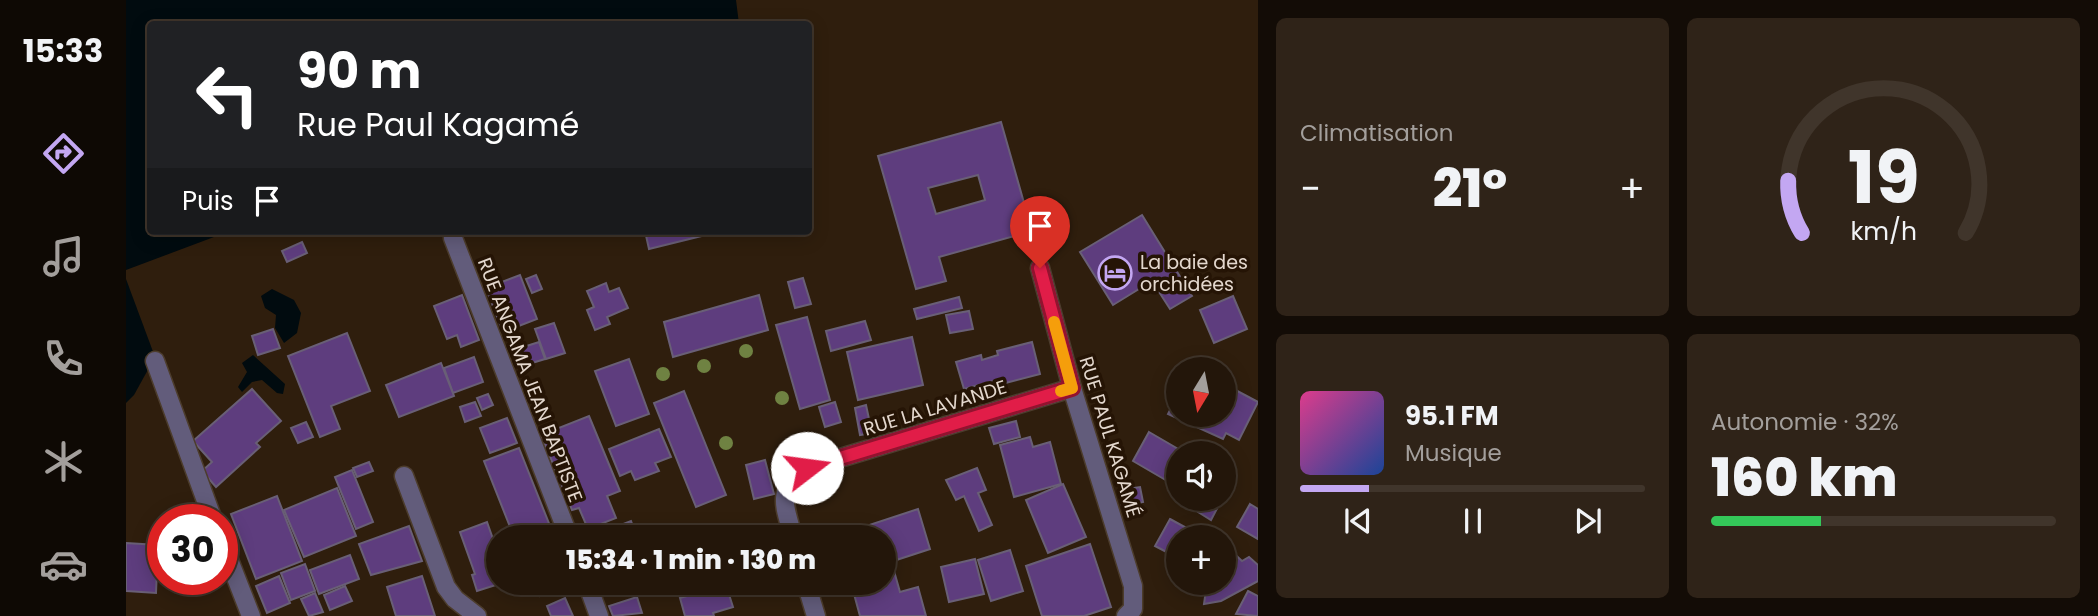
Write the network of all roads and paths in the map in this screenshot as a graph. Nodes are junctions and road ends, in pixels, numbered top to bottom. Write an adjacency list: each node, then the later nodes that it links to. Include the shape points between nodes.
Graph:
1 (453, 238): 7 (street, RUE ANGAMA JEAN BAPTISTE)
2 (1040, 268): 4 (street, RUE PAUL KAGAMÉ)
3 (155, 361): 6 (street)
4 (1072, 388): 8 (street, RUE LA LAVANDE, via 807,468 788,483 785,496); 16 (street, RUE PAUL KAGAMÉ, via 1133,586 1133,608)
5 (404, 476): 13 (street, via 446,587)
6 (207, 504)
7 (564, 525)
8 (791, 525)
9 (238, 583): 12 (street)
10 (591, 595): 14 (street)
11 (810, 595): 15 (street)
12 (251, 616)
13 (477, 616)
14 (599, 616)
15 (816, 616)
16 (1126, 616)

